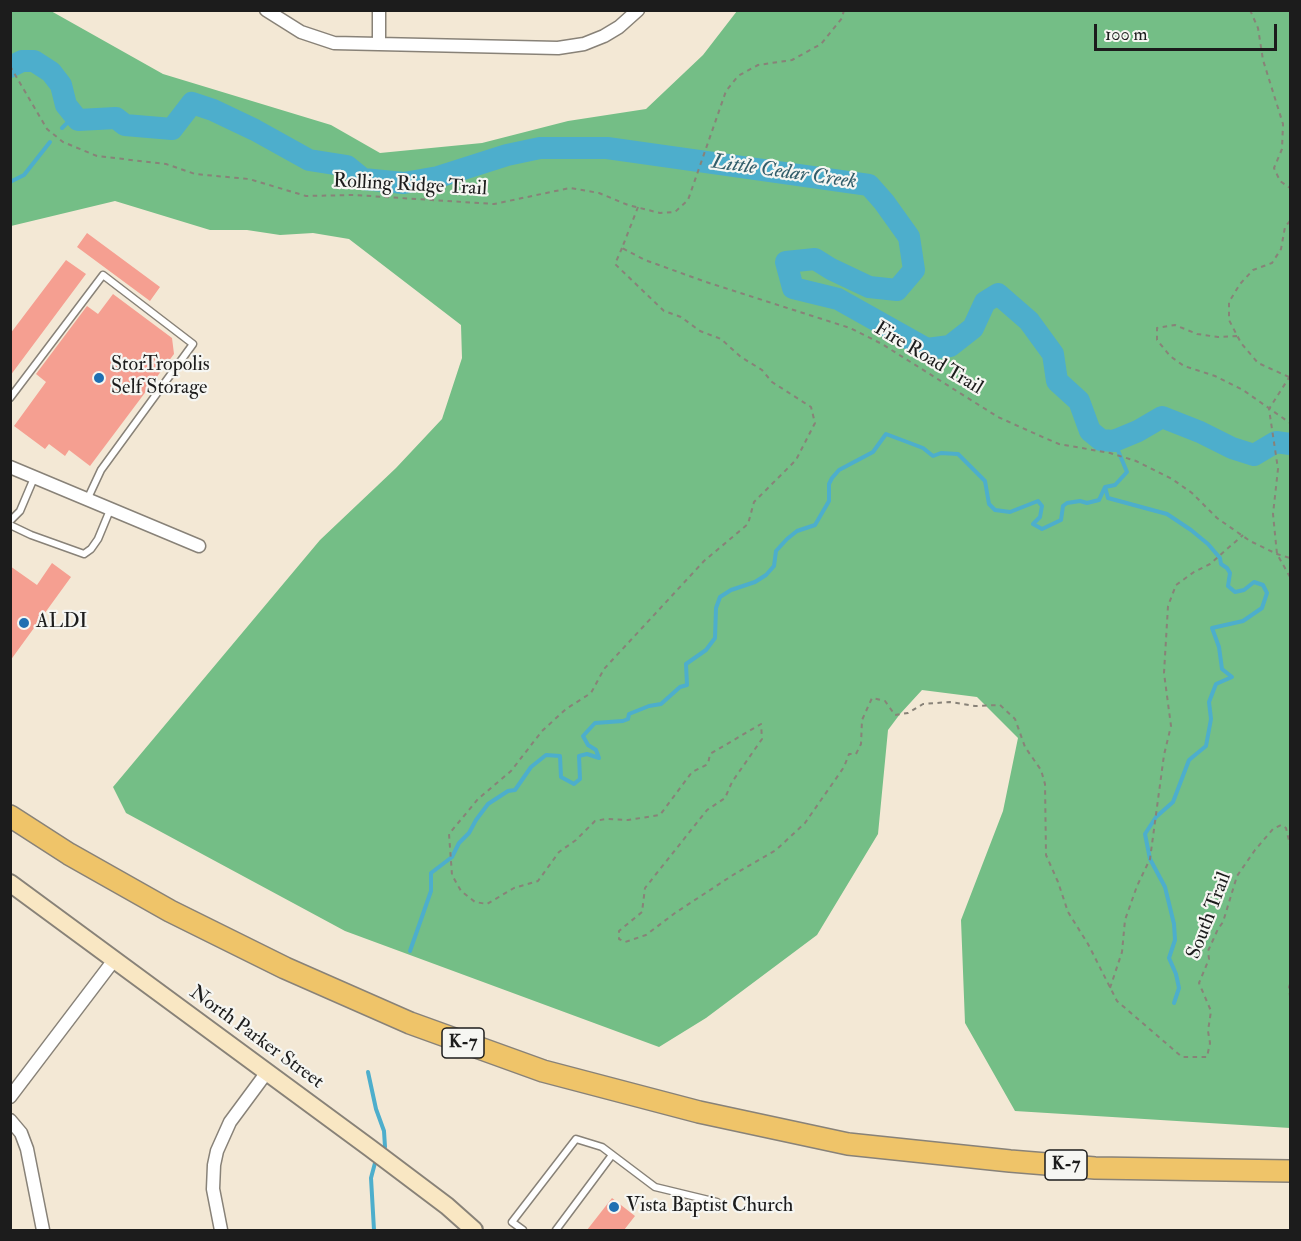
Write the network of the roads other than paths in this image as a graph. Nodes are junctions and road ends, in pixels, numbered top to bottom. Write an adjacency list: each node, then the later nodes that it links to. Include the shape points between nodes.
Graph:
1 (267, 10): 4 (street, via 319,39 347,45)
2 (380, 10): 4 (street)
3 (638, 10): 4 (street, via 604,36 558,48)
4 (380, 44)
5 (10, 398): 8 (lane, via 103,275 193,344 101,470)
6 (10, 467): 7 (street)
7 (35, 477): 8 (street); 10 (lane, via 20,511)
8 (87, 500): 9 (street)
9 (110, 510): 10 (lane, via 98,539 84,554); 11 (street)
10 (10, 523)
11 (199, 546)
12 (10, 816): 19 (highway, K-7, via 170,911 285,968 410,1023 543,1071 699,1112 848,1144 1095,1168)
13 (10, 883): 14 (street, North Parker Street)
14 (114, 960): 15 (street, North Parker Street); 16 (street)
15 (267, 1072): 22 (street, via 230,1122 217,1151 213,1189); 23 (street, North Parker Street)
16 (10, 1097)
17 (10, 1120): 21 (street, via 27,1149)
18 (612, 1155): 20 (lane, via 655,1187); 24 (lane, via 576,1139 512,1222); 25 (lane)
19 (1290, 1171)
20 (717, 1202)
21 (43, 1230)
22 (221, 1230)
23 (474, 1230)
24 (523, 1230)
25 (556, 1230)

